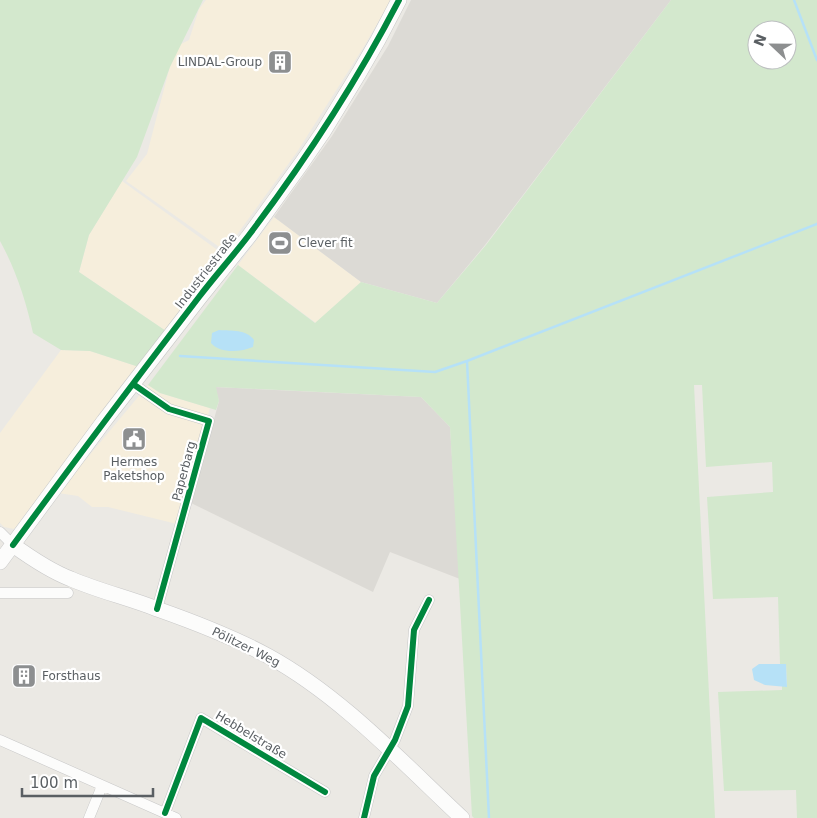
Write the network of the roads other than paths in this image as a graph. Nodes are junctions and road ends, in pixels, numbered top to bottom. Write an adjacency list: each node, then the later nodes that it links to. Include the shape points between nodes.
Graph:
1 (399, 0): 2 (main road, Industriestraße, via 364,65 301,164)
2 (133, 384): 4 (main road, Industriestraße); 9 (street, Paperbarg, via 169,410 209,421)
3 (0, 532): 4 (street)
4 (13, 544): 5 (main road); 9 (main road, Pölitzer Weg, via 70,579)
5 (0, 562)
6 (0, 593): 7 (street)
7 (68, 593)
8 (429, 600): 11 (street, via 414,630 408,706 395,740)
9 (158, 609): 11 (main road, Pölitzer Weg, via 226,636 298,674 343,708)
10 (0, 740): 12 (street)
11 (388, 749): 17 (street, via 374,776); 18 (main road, Pölitzer Weg)
12 (102, 786): 14 (street); 15 (street)
13 (325, 792): 14 (street, Hebbelstraße, via 201,718)
14 (165, 813): 16 (street)
15 (89, 818)
16 (176, 818)
17 (364, 818)
18 (462, 818)

